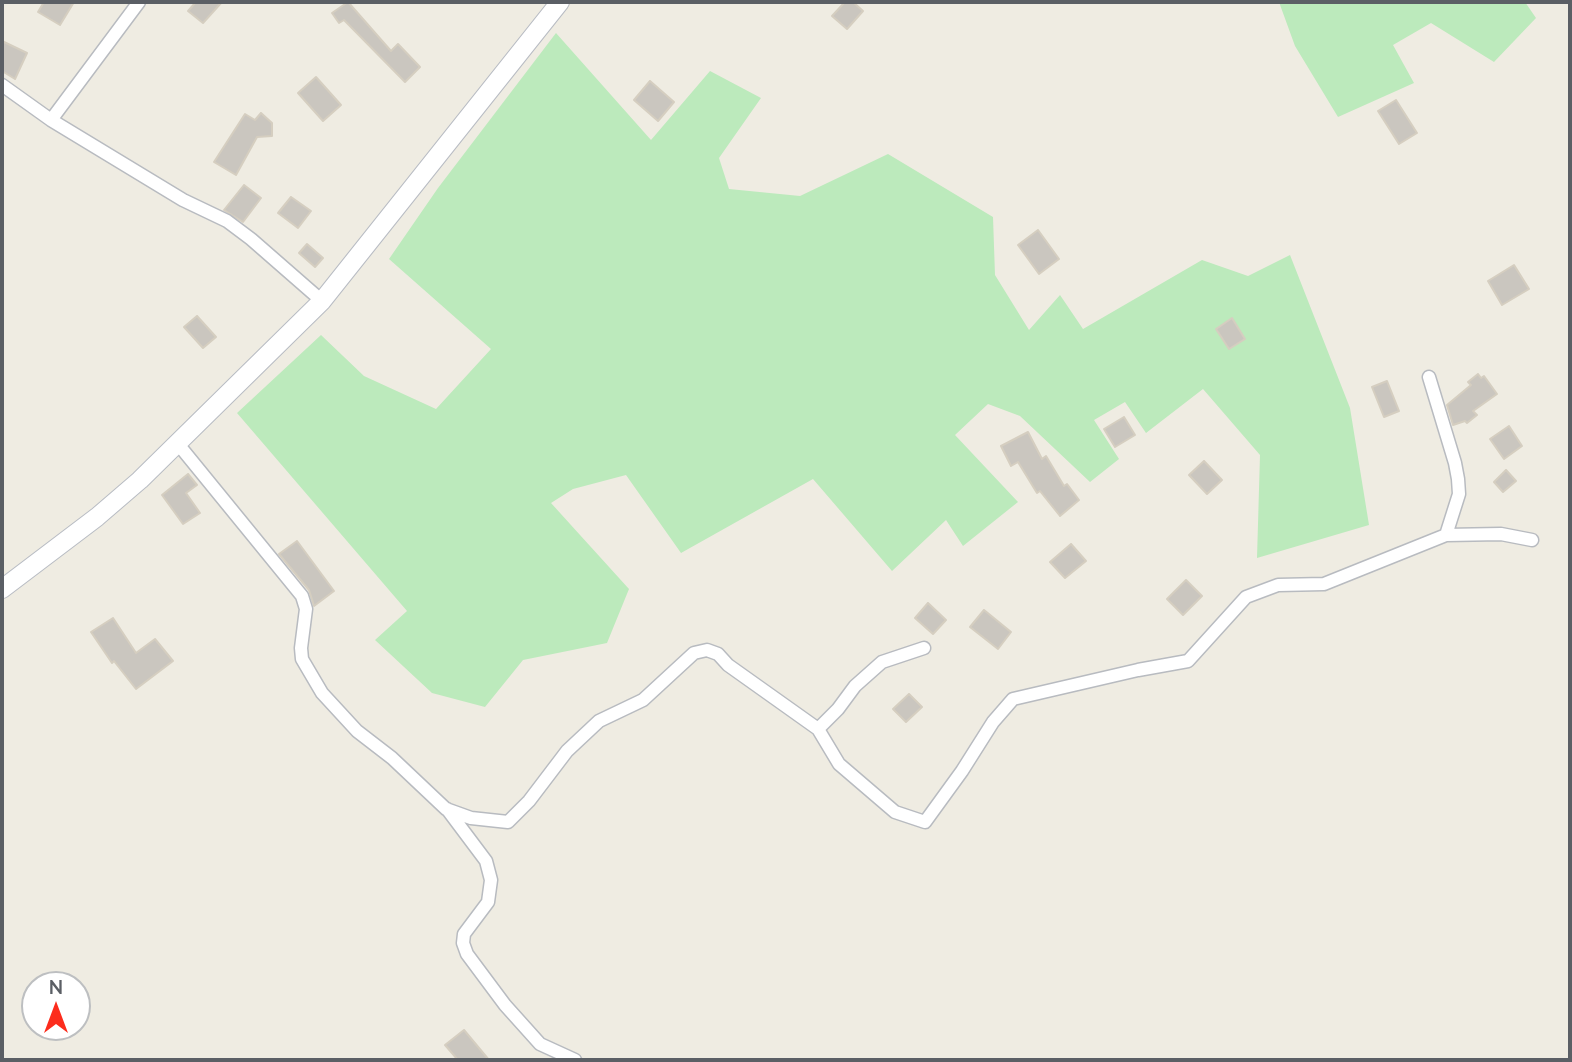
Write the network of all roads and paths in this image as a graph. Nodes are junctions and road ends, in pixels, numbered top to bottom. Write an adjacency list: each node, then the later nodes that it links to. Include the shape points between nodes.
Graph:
1 (139, 2): 4 (street)
2 (561, 2): 5 (main road)
3 (2, 85): 4 (street)
4 (51, 120): 5 (street, via 183,200 227,221)
5 (322, 301): 7 (main road)
6 (1429, 377): 8 (street, via 1460,494)
7 (178, 444): 10 (main road, via 97,517); 13 (street, via 302,596 306,609 302,659 322,693 357,731)
8 (1446, 535): 9 (street, via 1501,534); 12 (street, via 1324,584 1278,585 1246,597 1188,661 1013,699 925,822 895,812 839,764)
9 (1532, 540)
10 (2, 589)
11 (924, 648): 12 (street, via 882,662)
12 (818, 729): 13 (street, via 707,650 694,653 643,700 599,721 567,751 508,822 471,818)
13 (446, 809): 14 (street, via 486,861 491,880 488,902 464,934 467,954 540,1044)
14 (575, 1060)

